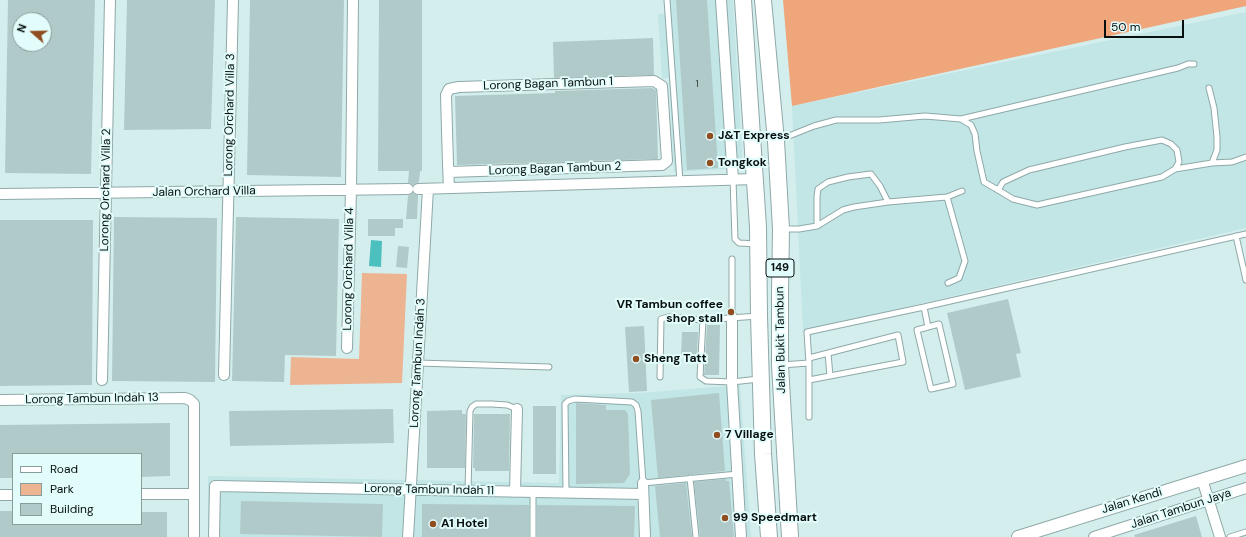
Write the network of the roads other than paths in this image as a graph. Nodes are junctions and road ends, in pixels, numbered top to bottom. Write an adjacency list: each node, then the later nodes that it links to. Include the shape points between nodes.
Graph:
1 (110, 0): 26 (street, Lorong Orchard Villa 2)
2 (233, 0): 24 (street, Lorong Orchard Villa 3)
3 (353, 0): 22 (street, Lorong Orchard Villa 4)
4 (667, 0): 19 (lane)
5 (721, 0): 17 (street)
6 (743, 0): 18 (main road, Jalan Bukit Tambun / 149)
7 (763, 0): 11 (main road, Jalan Bukit Tambun / 149)
8 (1194, 64): 10 (lane)
9 (1210, 88): 13 (lane, via 1217,137 1217,150)
10 (961, 119): 11 (lane, via 925,116 836,120); 23 (lane, via 971,125 975,134 984,182)
11 (776, 141): 31 (main road, Jalan Bukit Tambun / 149)
12 (1246, 157): 13 (lane, via 1232,162)
13 (1212, 163): 15 (lane)
14 (662, 165): 16 (street, Lorong Bagan Tambun 2); 16 (street, Lorong Bagan Tambun 1, via 667,161 662,86 654,81 459,87 449,89 446,95)
15 (1175, 170): 23 (lane, via 1162,176 1037,205 1013,199); 23 (lane, via 1179,162 1177,150 1162,140 1030,170 1003,182)
16 (449, 172): 20 (street)
17 (733, 179): 18 (street); 19 (street); 34 (lane, via 735,239 739,243)
18 (755, 179): 34 (main road, Jalan Bukit Tambun / 149)
19 (680, 181): 20 (street)
20 (449, 188): 46 (street, Lorong Tambun Indah 3, via 423,189)
21 (408, 189): 22 (street, Jalan Orchard Villa)
22 (350, 190): 24 (street, Jalan Orchard Villa); 43 (street, Lorong Orchard Villa 4)
23 (998, 190)
24 (228, 191): 26 (street, Jalan Orchard Villa); 49 (street, Lorong Orchard Villa 3)
25 (962, 191): 28 (lane)
26 (106, 193): 27 (street, Jalan Orchard Villa); 53 (street, Lorong Orchard Villa 2)
27 (0, 194)
28 (947, 197): 29 (lane); 37 (lane, via 965,261 959,278)
29 (888, 202): 30 (lane, via 843,210); 30 (lane, via 871,174 828,182 818,189)
30 (817, 226): 31 (lane)
31 (781, 229): 47 (main road, Jalan Bukit Tambun / 149)
32 (1246, 234): 33 (lane)
33 (1236, 236): 36 (lane); 38 (lane)
34 (758, 244): 39 (main road, Jalan Bukit Tambun / 149)
35 (732, 259): 40 (lane)
36 (1246, 280)
37 (948, 283)
38 (924, 307): 42 (lane); 45 (lane, via 807,332)
39 (759, 316): 40 (lane); 52 (main road, Jalan Bukit Tambun / 149)
40 (732, 317): 41 (lane); 55 (street)
41 (703, 320): 51 (lane, via 661,319); 55 (lane, via 700,377 706,381)
42 (928, 327): 42 (lane, via 917,330 931,389 953,384 939,324)
43 (347, 348)
44 (828, 353): 45 (lane); 50 (lane); 50 (lane, via 898,335 903,362)
45 (809, 360): 47 (lane); 54 (lane)
46 (418, 363): 48 (lane); 65 (street, Lorong Tambun Indah 3)
47 (780, 365): 85 (main road, Jalan Bukit Tambun / 149)
48 (548, 367)
49 (224, 375)
50 (830, 376): 54 (lane)
51 (660, 377)
52 (761, 378): 55 (lane); 84 (main road, Jalan Bukit Tambun / 149)
53 (102, 380)
54 (809, 380): 58 (lane)
55 (732, 382): 60 (street)
56 (0, 400): 71 (street, Lorong Tambun Indah 13, via 190,400 194,404)
57 (517, 409): 66 (lane, via 507,405 476,404 472,407); 67 (street)
58 (809, 417)
59 (1246, 466): 62 (street, Jalan Kendi)
60 (738, 474): 61 (lane); 83 (street)
61 (690, 478): 63 (lane); 82 (lane)
62 (1202, 479): 75 (street); 86 (street, Jalan Kendi)
63 (643, 483): 69 (lane, via 636,405 632,402 575,399 568,400 565,404); 72 (street)
64 (1246, 488): 75 (street, Jalan Tambun Jaya)
65 (411, 490): 66 (street, Lorong Tambun Indah 11); 78 (street, Lorong Tambun Indah 11, via 215,486); 79 (street, Lorong Tambun Indah 3)
66 (468, 491): 67 (street, Lorong Tambun Indah 11)
67 (515, 492): 68 (street, Lorong Tambun Indah 11)
68 (533, 492): 69 (street, Lorong Tambun Indah 11); 80 (lane)
69 (566, 493): 72 (street, Lorong Tambun Indah 11)
70 (142, 494): 71 (street)
71 (194, 494): 77 (street)
72 (643, 494): 81 (street)
73 (0, 495): 74 (street)
74 (12, 495)
75 (1209, 501): 87 (street, Jalan Tambun Jaya); 88 (street)
76 (1246, 532): 89 (lane)
77 (194, 537)
78 (214, 537)
79 (408, 537)
80 (533, 537)
81 (645, 537)
82 (696, 537)
83 (741, 537)
84 (769, 537)
85 (790, 537)
86 (1018, 537)
87 (1094, 537)
88 (1220, 537)
89 (1230, 537)

